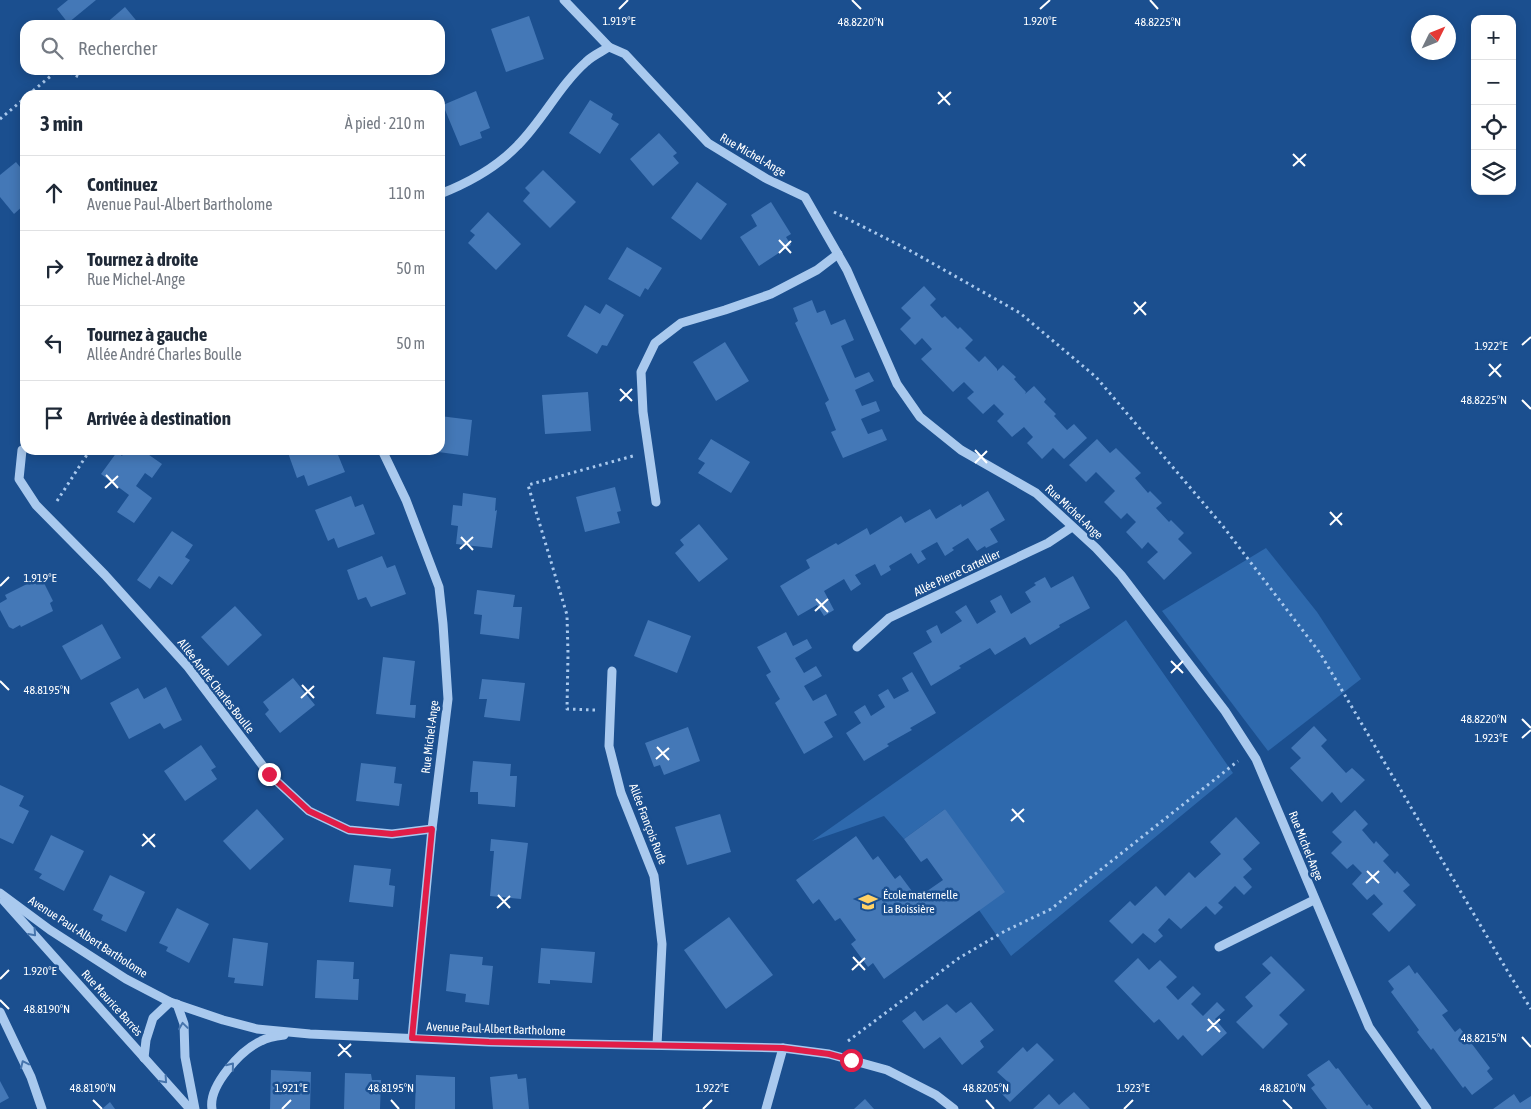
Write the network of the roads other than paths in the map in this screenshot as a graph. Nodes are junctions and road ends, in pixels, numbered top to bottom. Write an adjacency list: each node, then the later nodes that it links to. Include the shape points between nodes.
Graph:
1 (564, 0): 2 (street, Rue Michel-Ange)
2 (609, 47): 3 (street, via 587,60 574,74 518,146 485,172); 4 (street, Rue Michel-Ange, via 625,54 708,143 767,179 805,197)
3 (445, 192)
4 (838, 254): 7 (street, via 771,294 681,323 655,343 641,372 643,412); 8 (street, Rue Michel-Ange, via 896,384 920,417 960,450 1036,493)
5 (21, 455): 11 (street, Allée André Charles Boulle, via 19,479 36,505 188,667 269,774 309,811 349,830 392,834)
6 (384, 455): 11 (street, Rue Michel-Ange, via 406,500 439,587 448,699)
7 (656, 502)
8 (1072, 527): 9 (street, Allée Pierre Cartellier, via 1040,547 889,618); 13 (street, Rue Michel-Ange, via 1121,575 1251,750)
9 (857, 647)
10 (612, 671): 19 (street, Allée François Rude, via 609,746 621,793 654,876 662,944)
11 (432, 829): 18 (street, Rue Michel-Ange)
12 (0, 895): 15 (street, Avenue Paul-Albert Bartholome, via 126,979); 21 (street, Rue Maurice Barrès, one-way to 21)
13 (1314, 900): 14 (street); 28 (street, Rue Michel-Ange, via 1369,1028)
14 (1219, 947)
15 (174, 1003): 17 (street, Avenue Paul-Albert Bartholome, via 257,1029); 21 (street, Rue Maurice Barrès, via 152,1018); 24 (street, one-way to 15, via 185,1058 184,1024)
16 (0, 1012): 22 (street, one-way to 16, via 31,1077)
17 (310, 1034): 18 (street, Avenue Paul-Albert Bartholome); 25 (street, one-way to 17, via 219,1080 239,1056 260,1041 277,1036)
18 (412, 1038): 19 (street, Avenue Paul-Albert Bartholome)
19 (657, 1046): 20 (street, Avenue Paul-Albert Bartholome)
20 (783, 1048): 26 (street); 27 (street, Avenue Paul-Albert Bartholome, via 829,1054 887,1070 936,1095)
21 (144, 1058): 23 (street, Rue Maurice Barrès, one-way to 23)
22 (42, 1109)
23 (190, 1109)
24 (195, 1109)
25 (212, 1109)
26 (766, 1109)
27 (954, 1109)
28 (1427, 1109)

